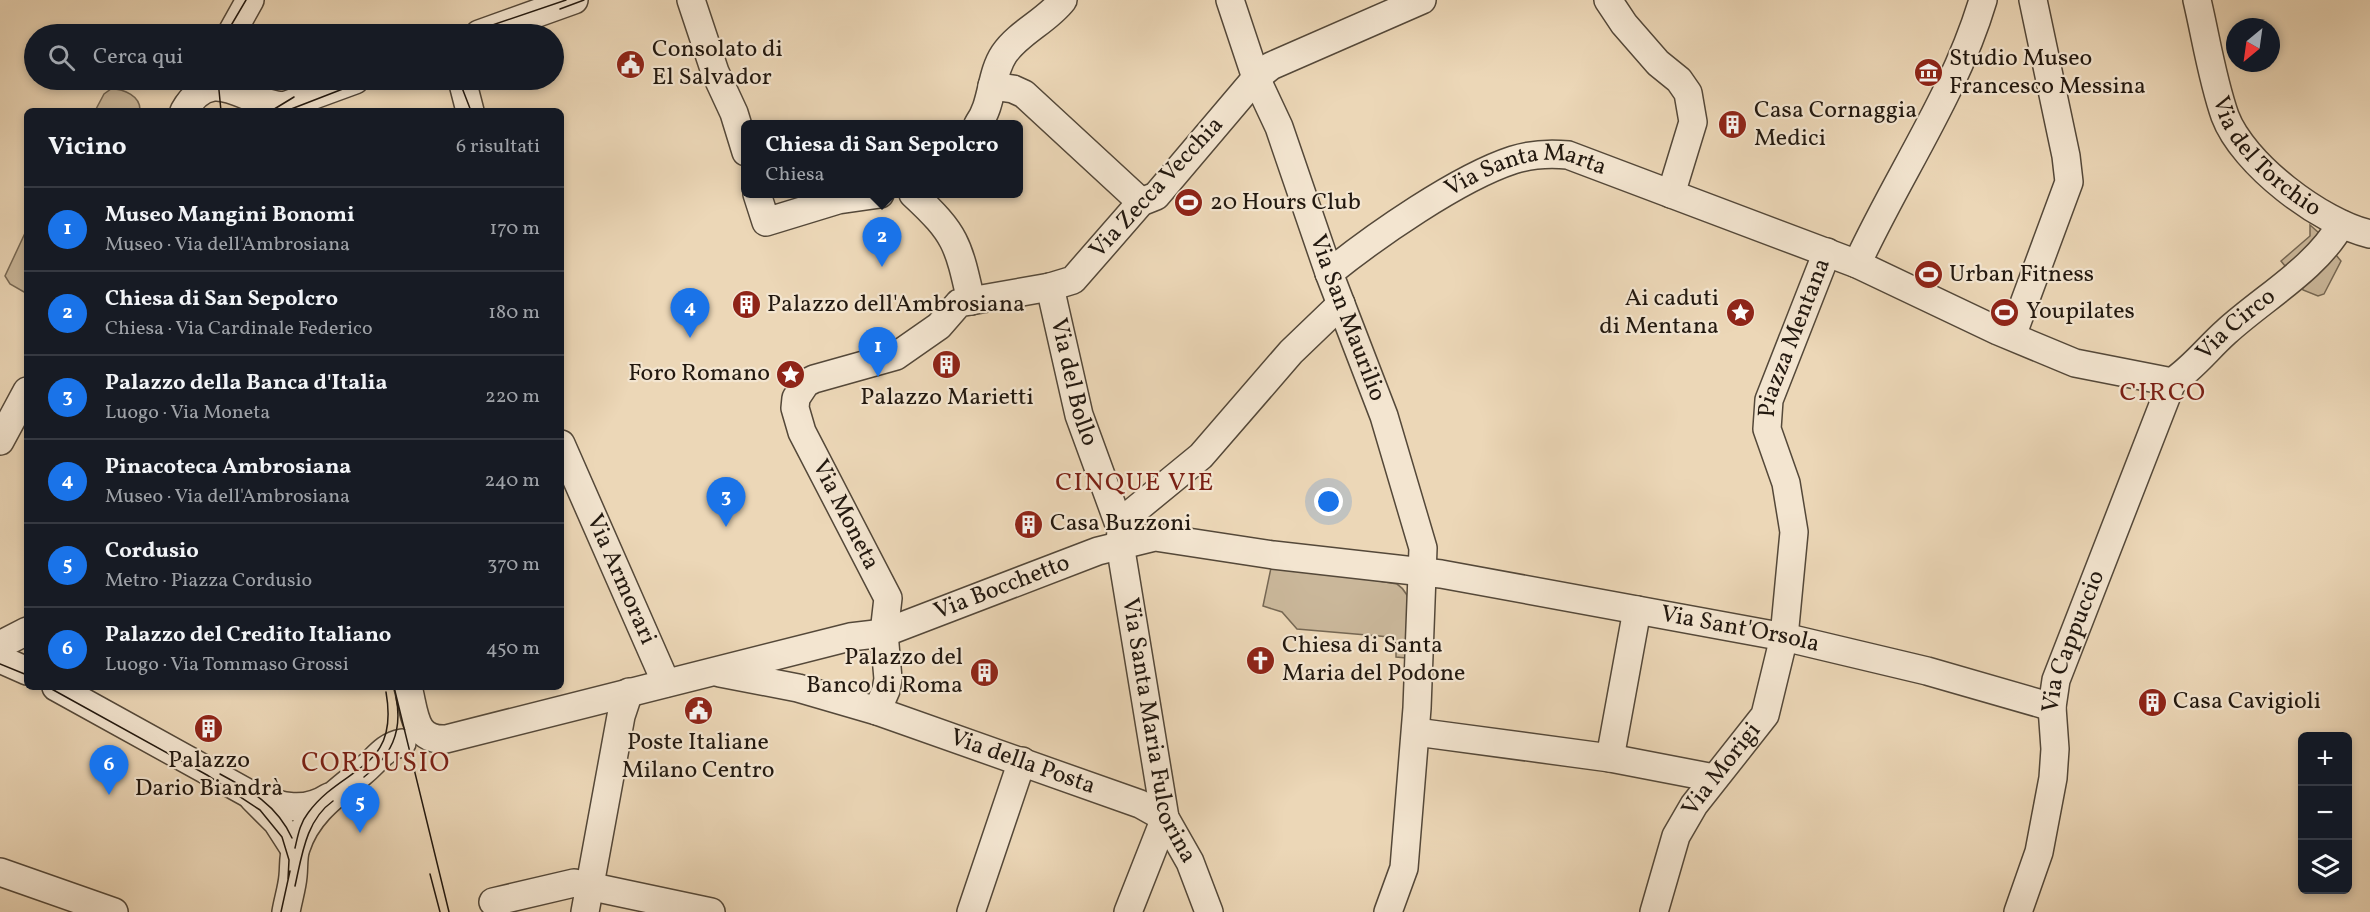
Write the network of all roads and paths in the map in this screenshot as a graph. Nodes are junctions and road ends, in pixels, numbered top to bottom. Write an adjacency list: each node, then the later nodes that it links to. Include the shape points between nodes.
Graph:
1 (250, 0): 11 (street)
2 (574, 0): 12 (street)
3 (691, 0): 21 (street)
4 (1063, 0): 14 (street, via 1012,44 1000,62)
5 (1230, 0): 13 (street, Via San Maurilio)
6 (1422, 0): 13 (street, Via Zecca Vecchia, via 1271,66)
7 (1608, 0): 22 (street, via 1624,24 1688,93 1693,122)
8 (1983, 0): 31 (street, via 1942,102)
9 (2033, 0): 36 (street, via 2069,182)
10 (2197, 0): 28 (street, Via del Torchio, via 2223,110 2236,136 2270,175)
11 (237, 24)
12 (507, 24)
13 (1256, 78): 26 (street, Via Zecca Vecchia, via 1156,196); 32 (street, Via San Maurilio, via 1279,127)
14 (992, 86): 20 (street); 26 (street, via 1024,94)
15 (328, 90): 18 (street)
16 (465, 90): 19 (street)
17 (200, 94): 18 (street, via 235,90)
18 (280, 108)
19 (469, 108)
20 (981, 120)
21 (741, 134)
22 (1671, 194): 27 (street, Via Santa Marta); 32 (street, Via Santa Marta, via 1568,155 1547,153 1513,160 1442,196)
23 (759, 198): 24 (street, via 766,222)
24 (852, 198)
25 (917, 198): 34 (street, via 955,240)
26 (1141, 202): 33 (street, Via Zecca Vecchia, via 1073,279)
27 (1739, 219): 30 (street, Piazza Mentana)
28 (2341, 224): 29 (street, Via del Torchio); 37 (street, Via Circo, via 2323,251)
29 (2370, 234)
30 (1827, 252): 31 (street); 40 (street, Piazza Mentana, via 1769,400 1767,429)
31 (1857, 264): 36 (street)
32 (1329, 273): 35 (street, Via San Maurilio)
33 (1050, 287): 34 (street, Via Zecca Vecchia); 42 (street, Via del Bollo, via 1079,415 1121,530)
34 (971, 301): 47 (street, Via Moneta, via 959,303 943,322 897,356 814,378 800,389 796,398 802,432 888,598)
35 (1341, 304): 42 (street, via 1291,352 1200,456 1129,515); 44 (street, Via San Maurilio, via 1384,416 1423,548)
36 (2012, 336): 37 (street, via 2075,363)
37 (2172, 382): 57 (street, Via Cappuccio, via 2056,680)
38 (24, 397): 39 (street)
39 (0, 441)
40 (1774, 448): 48 (street, Via Morigi, via 1791,505 1794,532)
41 (564, 451): 53 (street, Via Armorari)
42 (1120, 544): 43 (street, Via Bocchetto, via 1155,537); 47 (street, Via Bocchetto); 66 (street, Via Santa Maria Fulcorina)
43 (1273, 555): 44 (street, Via Sant'Orsola)
44 (1424, 573): 45 (street, Via Sant'Orsola); 59 (street, Via San Maurilio)
45 (1637, 610): 48 (street, Via Sant'Orsola); 61 (street)
46 (24, 633): 49 (street)
47 (884, 633): 52 (street, Via Bocchetto, via 850,637); 58 (street, Via Moneta, via 888,679)
48 (1784, 637): 57 (street, Via Sant'Orsola, via 1927,671); 63 (street, Via Morigi, via 1765,715)
49 (0, 645)
50 (0, 659): 51 (street)
51 (24, 670)
52 (712, 671): 53 (street, Via Bocchetto); 58 (street, Via della Posta, via 798,688)
53 (666, 683): 56 (street, Via Bocchetto)
54 (61, 690): 64 (street)
55 (408, 690): 60 (street)
56 (629, 692): 60 (street, Via Bocchetto, via 446,739); 69 (street, via 621,716)
57 (2052, 707): 80 (street, Via Cappuccio, via 2053,778 2039,852)
58 (877, 711): 62 (street, Via della Posta)
59 (1416, 732): 61 (street); 78 (street, Via San Maurilio, via 1404,868)
60 (412, 737): 65 (street, via 382,752)
61 (1610, 758): 63 (street)
62 (1022, 761): 66 (street, Via della Posta, via 1140,804); 75 (street)
63 (1714, 778): 79 (street, Via Morigi, via 1676,836)
64 (231, 784): 65 (street, via 285,806 312,806); 67 (street, via 271,815)
65 (329, 797): 67 (street, via 308,822)
66 (1165, 818): 76 (street); 77 (street, Via Santa Maria Fulcorina, via 1190,862)
67 (295, 854): 72 (street)
68 (0, 872): 71 (street)
69 (591, 886): 70 (street, via 574,883); 73 (street); 74 (street)
70 (493, 902)
71 (114, 912)
72 (285, 912)
73 (585, 912)
74 (711, 912)
75 (971, 912)
76 (1128, 912)
77 (1209, 912)
78 (1388, 912)
79 (1654, 912)
80 (2018, 912)

